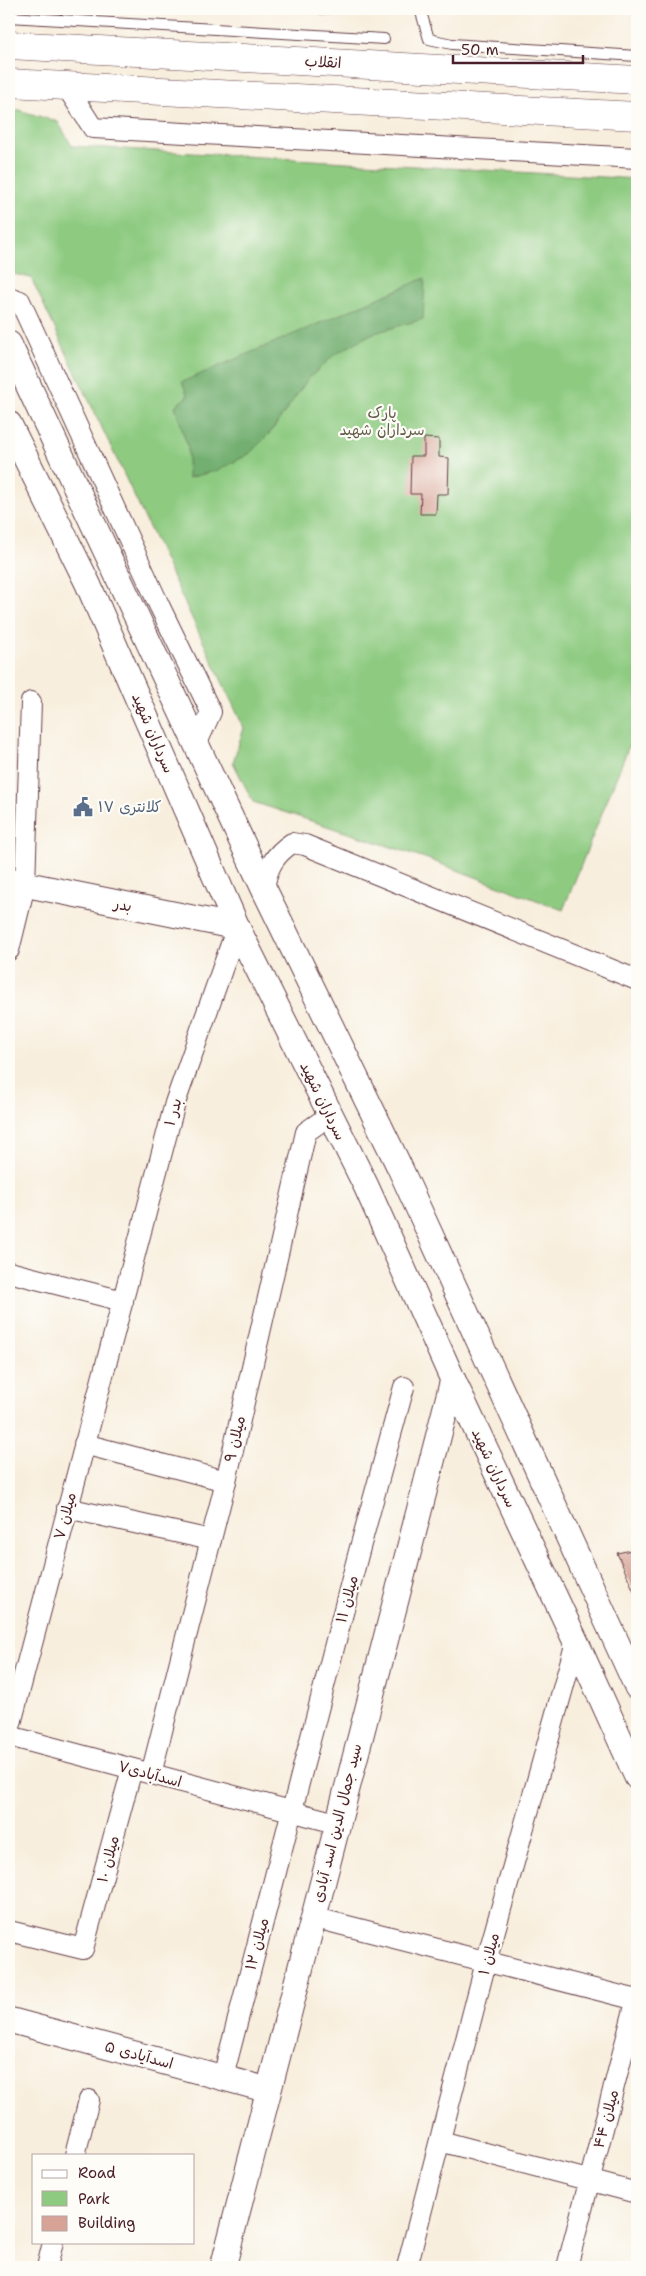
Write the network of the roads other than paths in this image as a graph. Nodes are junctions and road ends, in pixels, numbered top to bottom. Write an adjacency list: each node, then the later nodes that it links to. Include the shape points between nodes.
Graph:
1 (420, 9): 5 (lane, via 429,39 436,41)
2 (9, 17): 3 (lane)
3 (384, 39)
4 (9, 45): 6 (main road, انقلاب)
5 (637, 56)
6 (637, 80)
7 (9, 83): 8 (main road)
8 (66, 86): 9 (main road); 10 (street, via 93,128)
9 (637, 116)
10 (637, 158)
11 (9, 297): 15 (street, via 20,301 211,712)
12 (9, 344): 15 (street)
13 (9, 424): 18 (street, سرداران شهید, via 88,584)
14 (31, 702): 16 (street)
15 (196, 745): 17 (street)
16 (17, 883): 18 (street, بدر); 19 (street)
17 (264, 889): 20 (street, via 268,867 280,851 292,843 305,845); 22 (street)
18 (237, 928): 21 (street, سرداران شهید); 25 (street, بدر ۱, via 175,1103)
19 (9, 950)
20 (637, 980)
21 (330, 1115): 23 (street, سرداران شهید); 29 (street, میلان ۹, via 306,1132)
22 (399, 1166): 23 (street); 33 (street)
23 (366, 1186): 26 (street, سرداران شهید)
24 (9, 1272): 25 (street)
25 (122, 1301): 28 (street, میلان ۷)
26 (453, 1380): 32 (street, سرداران شهید); 39 (street, سید جمال الدین اسد آبادی)
27 (404, 1387): 38 (street, میلان ۱۱)
28 (84, 1444): 29 (street); 30 (street, میلان ۷)
29 (226, 1481): 31 (street, میلان ۹)
30 (67, 1508): 31 (street); 34 (street, میلان ۷)
31 (211, 1540): 36 (street, میلان ۹)
32 (576, 1642): 37 (street, سرداران شهید); 42 (street, میلان ۱)
33 (637, 1687)
34 (9, 1731)
35 (9, 1736): 36 (street, اسدآبادی۷)
36 (142, 1771): 38 (street, اسدآبادی۷); 41 (street, میلان ۱۰, via 84,1949)
37 (637, 1775)
38 (292, 1811): 39 (street, اسدآبادی۷); 45 (street, میلان ۱۲)
39 (336, 1823): 40 (street, سید جمال الدین اسد آبادی)
40 (312, 1918): 42 (street); 46 (street, سید جمال الدین اسد آبادی)
41 (9, 1931)
42 (486, 1962): 43 (street); 48 (street, میلان ۱)
43 (637, 1999): 50 (street, میلان ۴۴)
44 (9, 2020): 45 (street, اسدآیادی ۵)
45 (223, 2077): 46 (street, اسدآیادی ۵)
46 (268, 2090): 54 (street, سید جمال الدین اسد آبادی)
47 (89, 2100): 49 (street)
48 (440, 2140): 50 (street); 55 (street, میلان ۱)
49 (75, 2154)
50 (589, 2180): 51 (street); 56 (street, میلان ۴۴)
51 (637, 2193)
52 (53, 2244): 53 (street)
53 (47, 2267)
54 (223, 2267)
55 (407, 2267)
56 (567, 2267)

